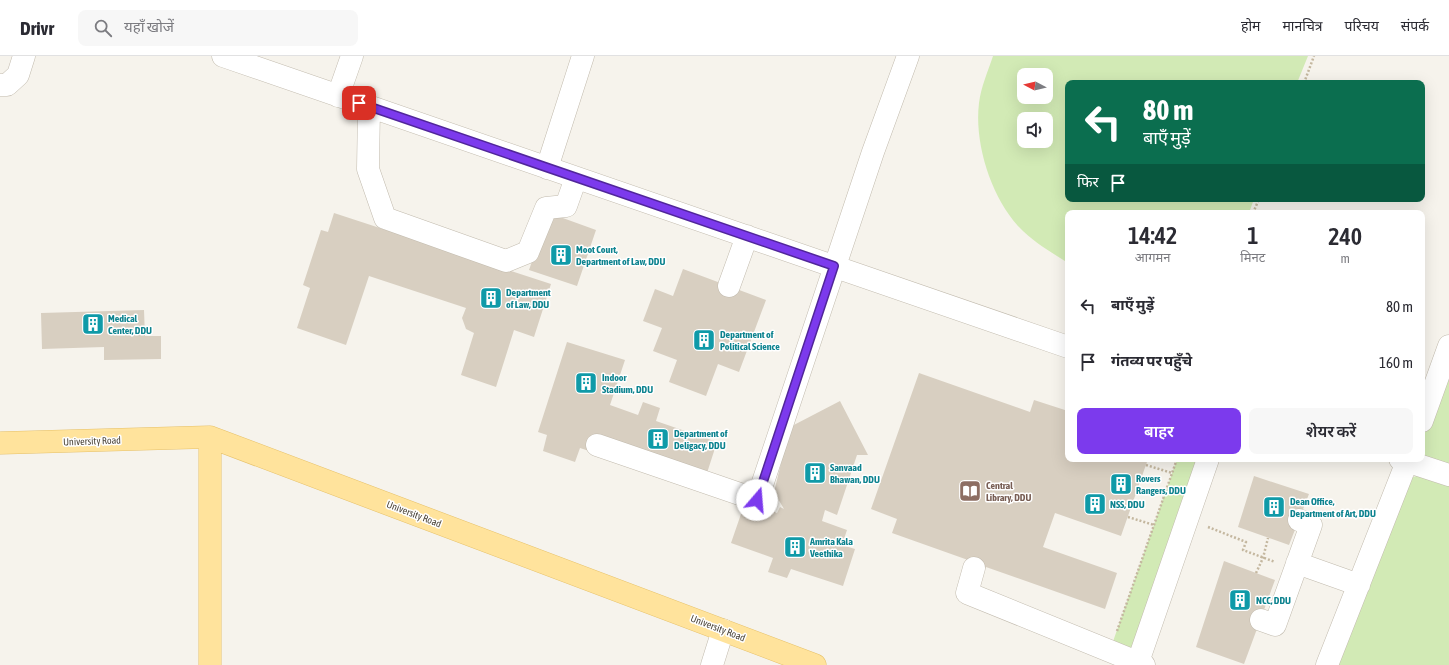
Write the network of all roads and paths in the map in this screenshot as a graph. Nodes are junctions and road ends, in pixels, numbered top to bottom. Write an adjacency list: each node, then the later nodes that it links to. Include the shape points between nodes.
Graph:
1 (24, 56): 8 (street, via 18,75 7,85)
2 (223, 56): 9 (street)
3 (352, 56): 9 (street)
4 (583, 56): 11 (street)
5 (908, 56): 14 (street)
6 (1314, 56): 7 (path)
7 (1305, 80)
8 (0, 85)
9 (338, 96): 10 (street)
10 (369, 107): 11 (street); 12 (street, via 368,169 385,218 452,246 506,261 528,252 537,238 546,208 566,206)
11 (547, 168): 12 (street)
12 (576, 178): 13 (street)
13 (747, 236): 14 (street); 15 (street)
14 (834, 266): 16 (street); 21 (street, via 782,440 757,500 663,463)
15 (729, 286)
16 (1065, 346)
17 (1449, 346): 18 (street)
18 (1425, 413)
19 (210, 438): 20 (main road, University Road); 40 (main road, University Road); 43 (main road)
20 (0, 443)
21 (597, 445)
22 (1176, 462): 27 (path)
23 (1207, 462): 30 (street)
24 (1404, 462): 38 (street)
25 (1411, 462): 28 (street)
26 (1146, 465): 27 (path)
27 (1172, 473): 32 (path)
28 (1449, 475)
29 (1128, 517): 32 (path)
30 (1187, 519): 34 (path, via 1246,542 1243,550); 42 (street)
31 (1299, 520): 35 (street, via 1311,525)
32 (1154, 525): 41 (path)
33 (1268, 538): 34 (path)
34 (1263, 558): 35 (path); 37 (path)
35 (1296, 566): 38 (street); 39 (street, via 1275,625)
36 (974, 568): 41 (street, via 967,594)
37 (1256, 573)
38 (1359, 585): 46 (street)
39 (1261, 620)
40 (723, 630): 44 (street); 45 (main road, University Road)
41 (1110, 650): 42 (street)
42 (1141, 664)
43 (210, 665)
44 (712, 665)
45 (815, 665)
46 (1327, 665)

